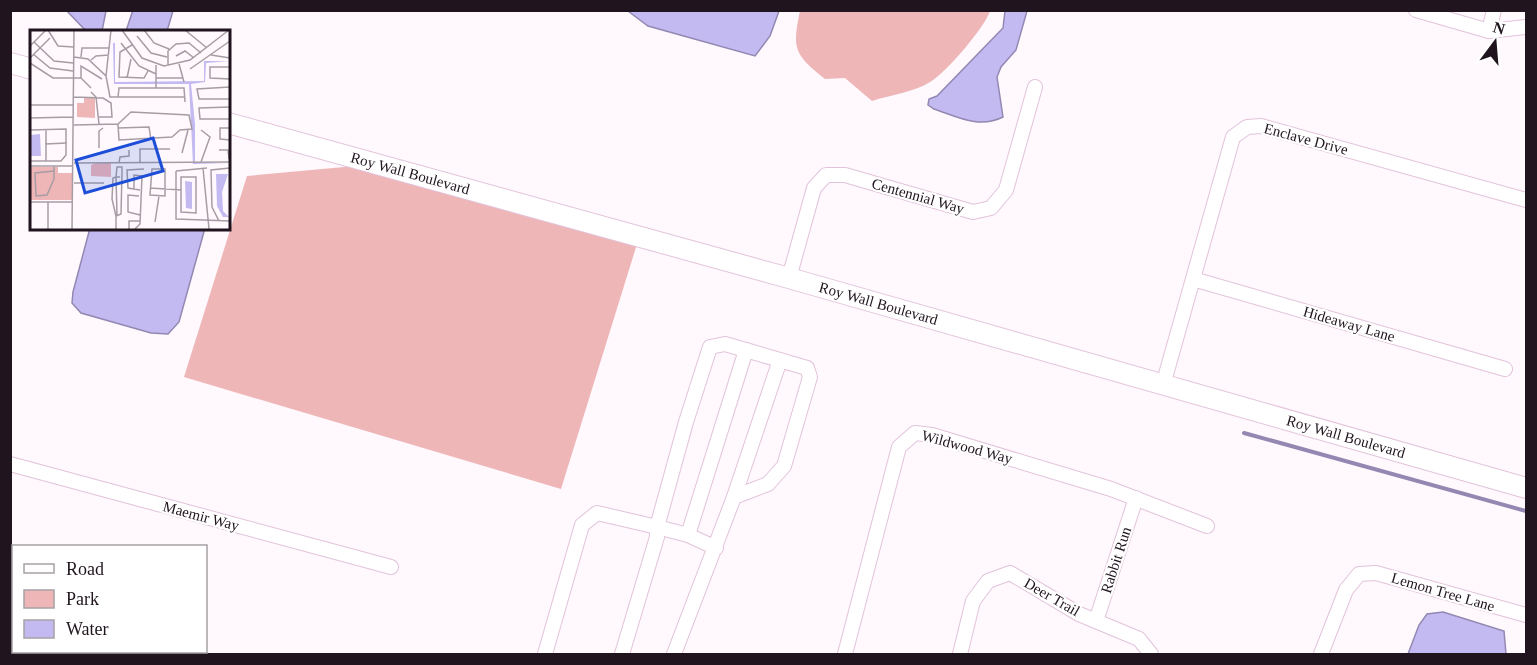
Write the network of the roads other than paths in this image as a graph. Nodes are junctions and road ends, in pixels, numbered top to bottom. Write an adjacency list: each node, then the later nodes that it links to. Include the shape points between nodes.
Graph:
1 (1416, 10): 4 (street)
2 (1494, 10): 4 (street)
3 (1527, 27): 4 (street)
4 (1489, 31)
5 (10, 63): 6 (street)
6 (30, 68)
7 (1035, 87): 10 (street, Centennial Way, via 1005,190 991,208 973,212 845,175 826,175 814,188)
8 (230, 124): 10 (street, Roy Wall Boulevard)
9 (1527, 200): 11 (street, Enclave Drive, via 1261,126 1246,127 1233,137)
10 (789, 278): 15 (street, Roy Wall Boulevard)
11 (1193, 279): 14 (street, Hideaway Lane); 15 (street, Enclave Drive)
12 (746, 350): 13 (street); 21 (street, via 725,345 710,347); 22 (street)
13 (780, 360): 18 (street); 18 (street, via 807,368 810,377 784,466 768,483)
14 (1505, 369)
15 (1163, 385): 17 (street, Roy Wall Boulevard)
16 (10, 464): 24 (street, Maemir Way)
17 (1527, 488)
18 (735, 497): 23 (street)
19 (1136, 498): 20 (street, Wildwood Way); 26 (street, Rabbit Run); 30 (street, Wildwood Way, via 915,433 899,447)
20 (1207, 526)
21 (657, 527): 22 (street); 27 (street, via 597,513 582,525); 28 (street)
22 (688, 535): 23 (street)
23 (716, 548): 29 (street)
24 (391, 567)
25 (1527, 615): 33 (street, Lemon Tree Lane, via 1376,573 1359,574 1346,590)
26 (1096, 621): 31 (street, Deer Trail, via 1010,573 988,581 973,601); 32 (street, Deer Trail, via 1139,639)
27 (545, 654)
28 (622, 654)
29 (674, 654)
30 (845, 654)
31 (960, 654)
32 (1151, 654)
33 (1321, 654)

